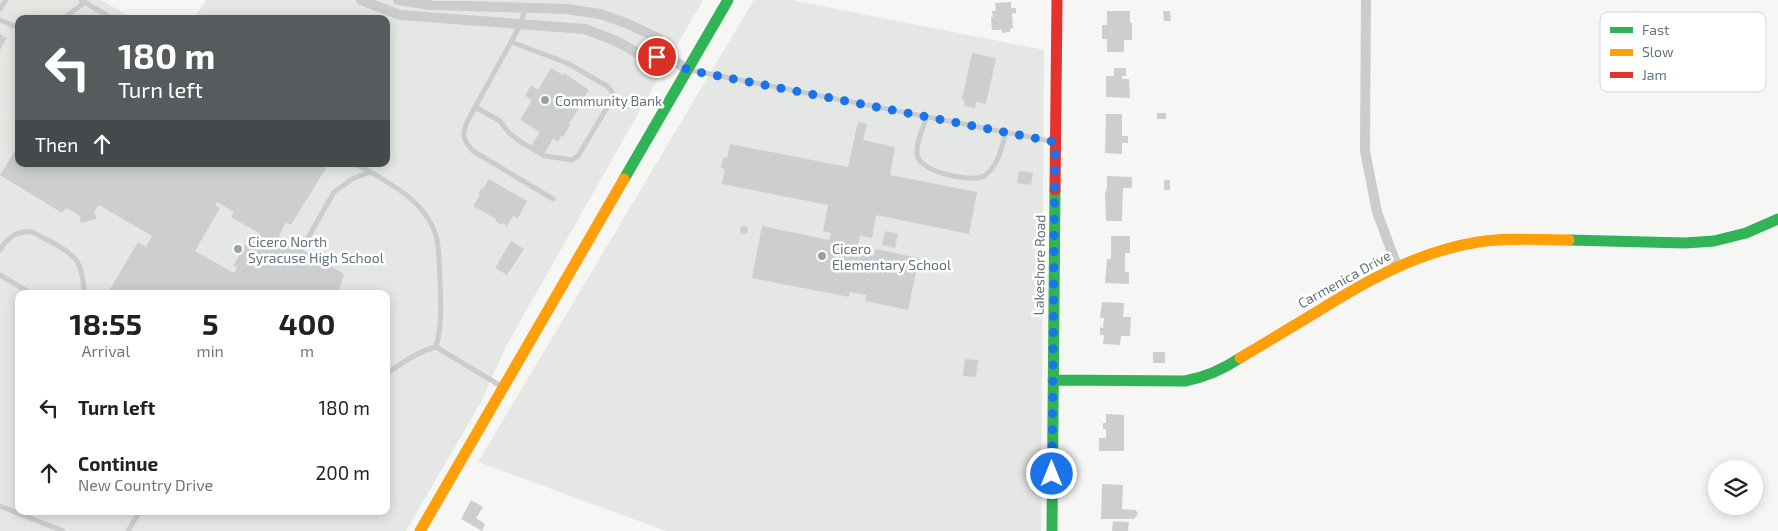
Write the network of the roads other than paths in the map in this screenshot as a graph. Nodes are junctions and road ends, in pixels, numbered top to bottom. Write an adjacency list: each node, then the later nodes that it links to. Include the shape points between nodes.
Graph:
1 (6, 0): 10 (lane)
2 (361, 0): 13 (street)
3 (398, 0): 8 (street)
4 (728, 0): 19 (street)
5 (1056, 0): 23 (street, Lakeshore Road)
6 (1366, 0): 30 (street, via 1365,151 1377,212)
7 (83, 1): 11 (lane); 12 (lane)
8 (415, 2): 9 (street); 13 (lane)
9 (525, 8): 15 (lane); 18 (street, via 567,9 626,22 658,38)
10 (0, 9)
11 (67, 15)
12 (106, 15)
13 (413, 16): 15 (street)
14 (0, 20): 16 (lane)
15 (521, 24): 17 (lane); 18 (street, via 585,29 646,58)
16 (15, 26)
17 (511, 42): 20 (lane); 20 (lane, via 548,54 607,86 612,91 611,101 578,156 572,160 545,156 509,133 500,121)
18 (668, 57): 19 (street)
19 (688, 70): 21 (lane); 37 (street)
20 (475, 107): 26 (lane, via 464,129 465,142 473,151)
21 (927, 117): 22 (lane); 22 (lane, via 917,155 921,164 946,175 975,179 984,176 994,165)
22 (1006, 132): 23 (lane)
23 (1055, 142): 36 (street, Lakeshore Road)
24 (361, 167): 25 (lane)
25 (370, 172): 29 (lane, via 352,179 334,192); 34 (lane, via 416,202 430,221 437,238 441,317)
26 (553, 200)
27 (1778, 219): 30 (street, Carmenica Drive, via 1714,241 1483,239 1454,245)
28 (0, 250): 33 (lane, via 14,234 32,232 76,260)
29 (301, 250)
30 (1397, 266): 36 (street, Carmenica Drive, via 1203,378 1186,381)
31 (0, 275): 32 (lane)
32 (25, 290)
33 (84, 290)
34 (436, 347): 35 (lane, via 423,350); 37 (lane)
35 (390, 371)
36 (1053, 380): 45 (street, Lakeshore Road)
37 (504, 387): 44 (street)
38 (0, 506): 39 (lane)
39 (15, 512)
40 (23, 515): 42 (lane)
41 (138, 515): 43 (lane)
42 (63, 531)
43 (128, 531)
44 (420, 531)
45 (1052, 531)

